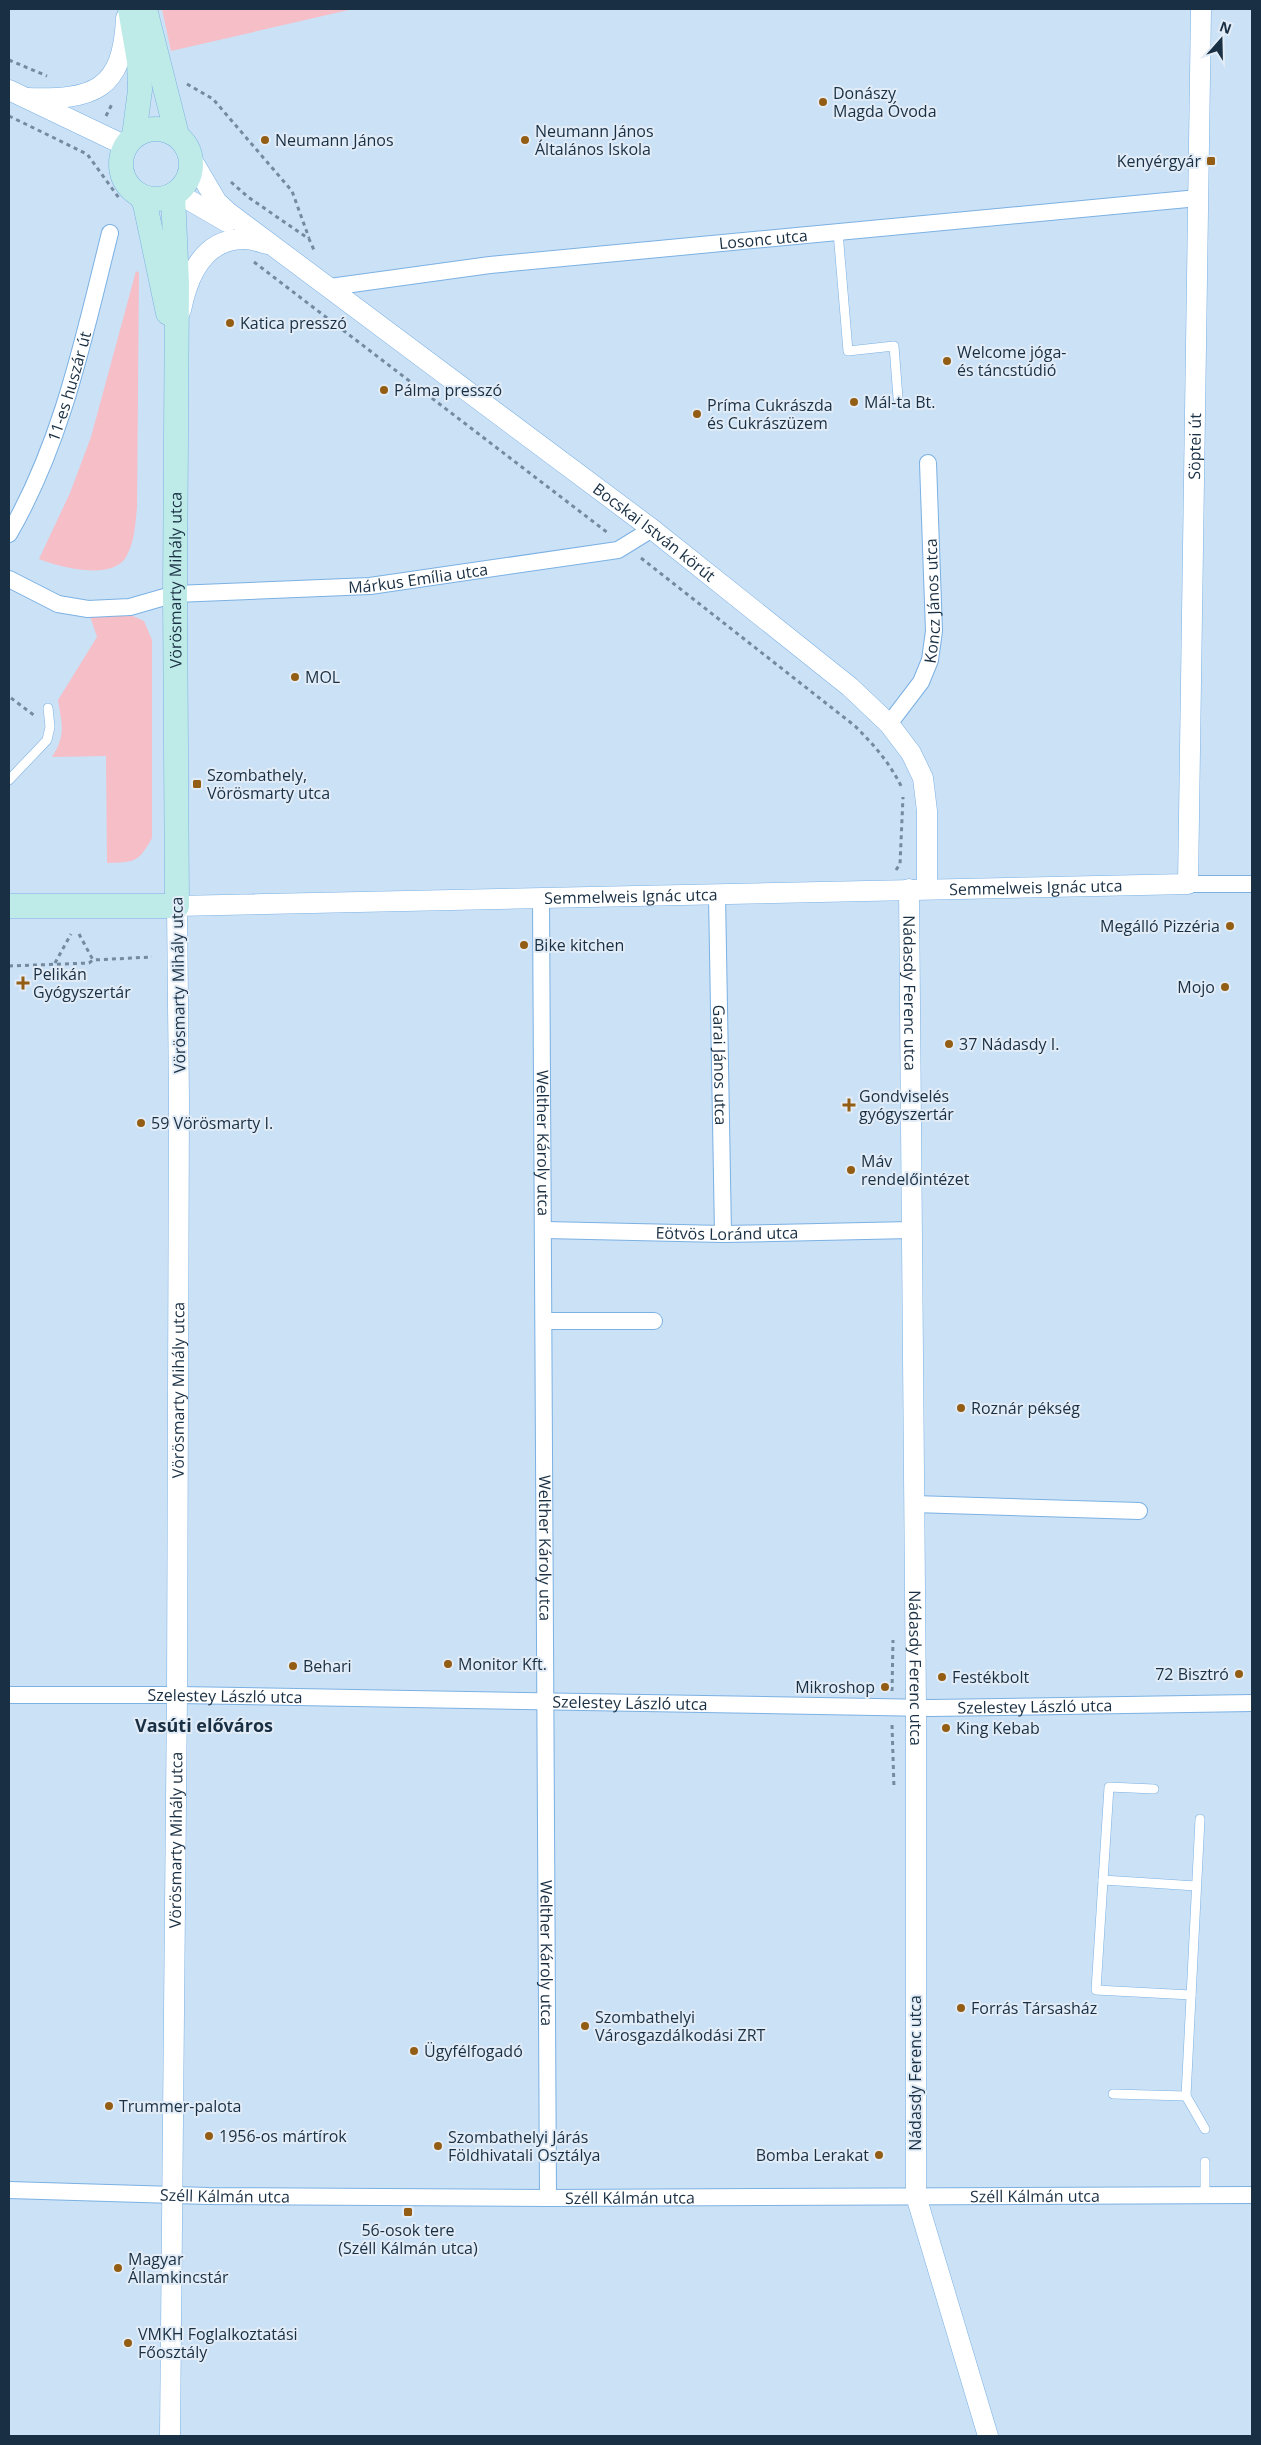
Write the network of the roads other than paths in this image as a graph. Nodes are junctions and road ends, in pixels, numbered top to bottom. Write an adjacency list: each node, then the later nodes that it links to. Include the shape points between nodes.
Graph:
1 (128, 9): 4 (street, via 119,64 107,82 88,93 62,99); 6 (main road, via 139,61 140,90)
2 (145, 9): 5 (main road)
3 (1201, 9): 10 (street, Söptei út)
4 (18, 94): 6 (street)
5 (176, 135): 6 (main road, via 159,128 146,130); 7 (main road, via 189,150)
6 (130, 141): 9 (main road, via 121,162 122,175 131,188)
7 (191, 158): 8 (main road, via 191,172 186,184); 13 (street, Bocskai István körút, via 217,202)
8 (175, 194): 9 (main road, via 153,199); 13 (street, Bocskai István körút); 15 (main road)
9 (131, 198): 15 (main road, via 145,204)
10 (1198, 198): 11 (street, Losonc utca); 26 (street, Söptei út)
11 (838, 232): 14 (street, Losonc utca, via 490,265); 16 (lane, via 848,351 894,346)
12 (110, 233): 18 (street, 11-es huszár út, via 67,399 48,453)
13 (271, 245): 14 (street, Bocskai István körút); 15 (street, via 245,238 226,241 207,251 194,269 181,307)
14 (330, 287): 19 (street, Bocskai István körút)
15 (175, 344): 22 (main road, Vörösmarty Mihály utca)
16 (898, 398)
17 (928, 463): 24 (street, Koncz János utca, via 933,640 930,660 921,682)
18 (16, 506): 20 (street, 11-es huszár út)
19 (652, 529): 22 (street, Márkus Emília utca, via 618,550 370,586); 24 (street, Bocskai István körút, via 850,687)
20 (9, 534)
21 (9, 579): 22 (street, Márkus Emília utca, via 58,604 88,609 130,607)
22 (175, 594): 32 (main road, Vörösmarty Mihály utca)
23 (48, 708): 25 (lane, via 48,740)
24 (889, 724): 28 (street, Bocskai István körút, via 911,753 923,778 927,811)
25 (9, 780)
26 (1188, 884): 27 (street, Semmelweis Ignác utca); 28 (street, Semmelweis Ignác utca)
27 (1252, 884)
28 (910, 889): 29 (street, Semmelweis Ignác utca); 34 (street, Nádasdy Ferenc utca)
29 (717, 895): 30 (street, Semmelweis Ignác utca); 35 (street, Garai János utca)
30 (541, 897): 32 (street, Semmelweis Ignác utca); 33 (street, Welther Károly utca)
31 (9, 906): 32 (main road, Semmelweis Ignác utca)
32 (176, 906): 41 (street, Vörösmarty Mihály utca, via 179,1100)
33 (545, 1230): 35 (street, Eötvös Loránd utca); 36 (street, Welther Károly utca)
34 (911, 1230): 35 (street, Eötvös Loránd utca); 38 (street, Nádasdy Ferenc utca)
35 (723, 1234)
36 (544, 1321): 37 (street); 42 (street, Welther Károly utca)
37 (654, 1321)
38 (914, 1504): 39 (street); 44 (street, Nádasdy Ferenc utca)
39 (1139, 1511)
40 (9, 1695): 41 (street, Szelestey László utca)
41 (177, 1695): 42 (street, Szelestey László utca); 56 (street, Vörösmarty Mihály utca)
42 (544, 1701): 44 (street, Szelestey László utca); 59 (street, Welther Károly utca)
43 (1252, 1703): 44 (street, Szelestey László utca)
44 (916, 1708): 57 (street, Nádasdy Ferenc utca)
45 (1154, 1789): 47 (lane, via 1108,1787)
46 (1200, 1819): 48 (lane)
47 (1102, 1880): 48 (lane); 49 (lane, via 1096,1990)
48 (1196, 1886): 49 (lane)
49 (1191, 1995): 51 (lane)
50 (1113, 2094): 51 (lane)
51 (1186, 2096): 52 (lane)
52 (1205, 2129)
53 (1205, 2162): 55 (lane)
54 (9, 2190): 56 (street, Széll Kálmán utca)
55 (1205, 2194): 57 (street, Széll Kálmán utca); 58 (street, Széll Kálmán utca)
56 (174, 2195): 59 (street, Széll Kálmán utca); 60 (street, Vörösmarty Mihály utca)
57 (916, 2196): 59 (street, Széll Kálmán utca); 61 (street, Nádasdy Ferenc utca)
58 (1252, 2196)
59 (548, 2198)
60 (170, 2436)
61 (988, 2436)

